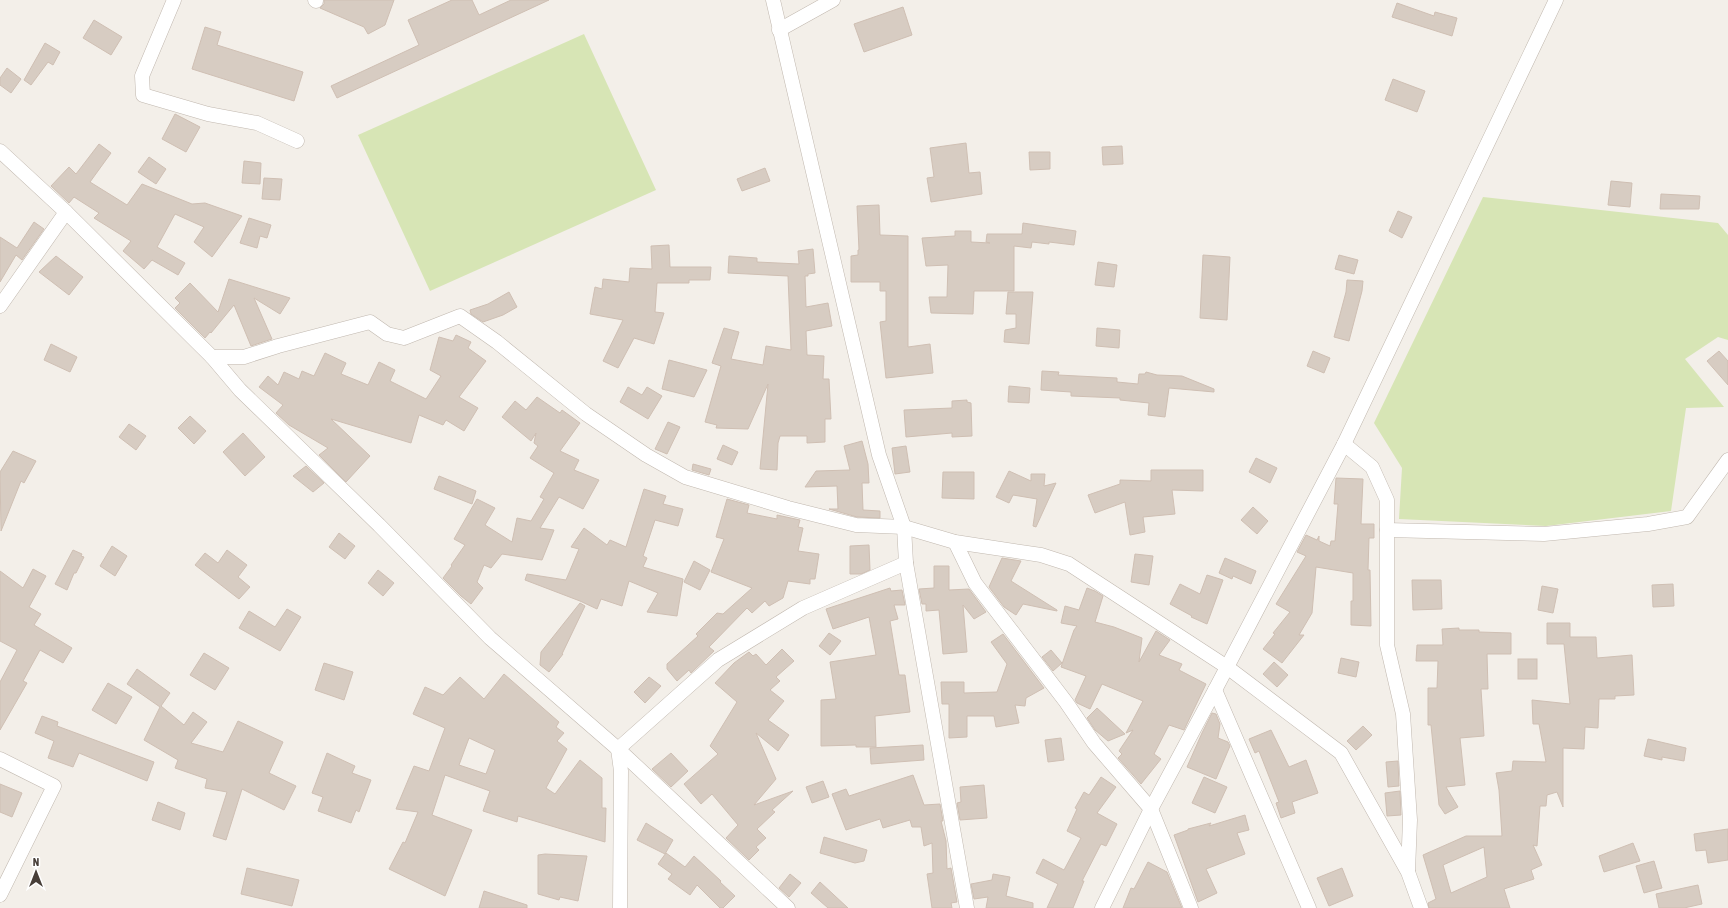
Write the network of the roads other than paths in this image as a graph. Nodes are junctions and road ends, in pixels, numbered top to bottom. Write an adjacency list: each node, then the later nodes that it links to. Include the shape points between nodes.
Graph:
1 (174, 0): 6 (street, via 142,76 143,96 208,114 257,123)
2 (773, 0): 5 (street)
3 (832, 0): 5 (street)
4 (1556, 0): 11 (street)
5 (779, 30): 13 (street, via 879,455)
6 (297, 141)
7 (0, 152): 8 (street)
8 (66, 212): 9 (street); 10 (street)
9 (0, 306)
10 (212, 357): 13 (street, via 244,357 370,322 387,334 404,338 460,316 497,342 586,414 646,455 685,477 788,508 856,525); 19 (street, via 240,390 379,525 490,638)
11 (1344, 444): 14 (street, via 1372,467 1387,500); 17 (street)
12 (1728, 460): 14 (street, via 1686,517 1648,524 1544,534)
13 (904, 527): 15 (street); 16 (street)
14 (1387, 530): 22 (street, via 1387,645 1403,714 1410,820)
15 (955, 542): 17 (street, via 1040,555 1069,564); 21 (street, via 975,583 1066,702 1094,743)
16 (906, 563): 19 (street, via 803,608 718,660); 26 (street)
17 (1226, 667): 18 (street); 22 (street, via 1341,753)
18 (1215, 690): 21 (street); 29 (street)
19 (618, 750): 24 (street); 25 (street)
20 (0, 759): 23 (street, via 54,786)
21 (1150, 809): 27 (street); 28 (street)
22 (1408, 872): 30 (street)
23 (0, 895)
24 (620, 908)
25 (788, 908)
26 (968, 908)
27 (1102, 908)
28 (1191, 908)
29 (1309, 908)
30 (1421, 908)

